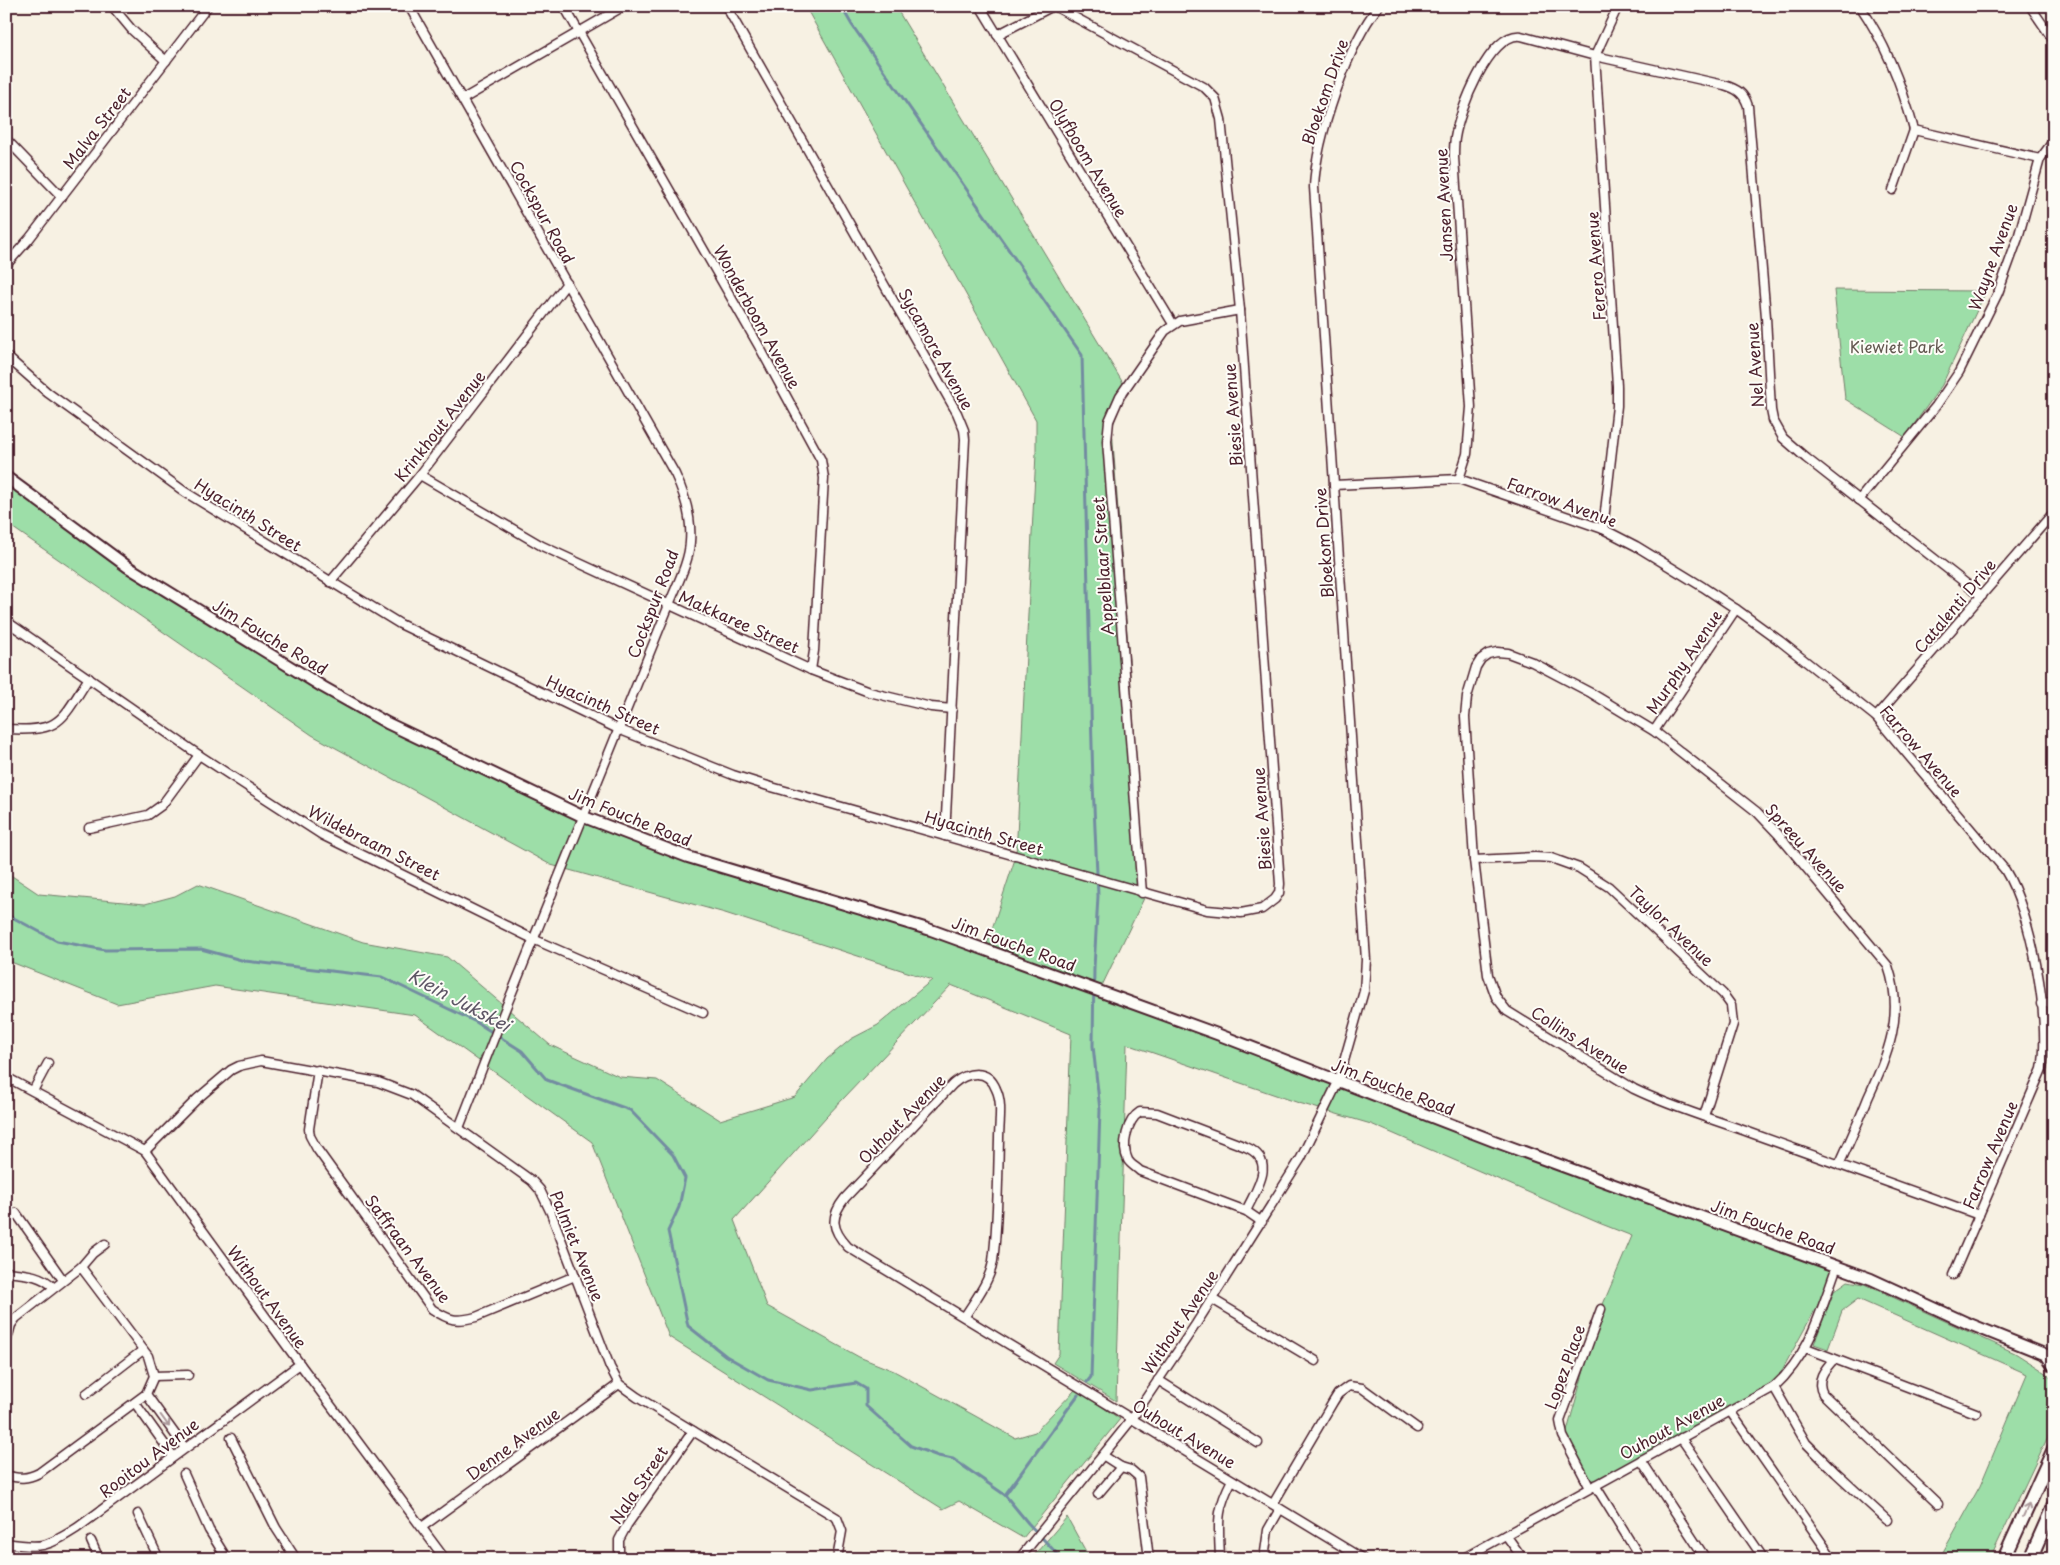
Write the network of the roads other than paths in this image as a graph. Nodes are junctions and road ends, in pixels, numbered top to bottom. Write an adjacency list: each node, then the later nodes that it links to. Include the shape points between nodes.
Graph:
1 (112, 6): 18 (street, via 132,30)
2 (208, 6): 18 (street, Malva Street)
3 (409, 6): 20 (street, Cockspur Road)
4 (564, 6): 14 (street, Wonderboom Avenue)
5 (624, 6): 14 (street)
6 (726, 6): 47 (street, Sycamore Avenue, via 964,430)
7 (980, 6): 15 (street, Olyfboom Avenue)
8 (1054, 6): 15 (street); 29 (street, Biesie Avenue, via 1192,80 1215,98 1221,119)
9 (1367, 6): 13 (street)
10 (1618, 6): 17 (street, Ferero Avenue)
11 (1860, 6): 21 (street, via 1885,48)
12 (2030, 6): 16 (street)
13 (1377, 8): 35 (street, Bloekom Drive, via 1351,55 1315,164 1314,204)
14 (578, 32): 20 (street); 45 (street, Wonderboom Avenue, via 821,460 824,478)
15 (997, 35): 30 (street, Olyfboom Avenue)
16 (2054, 41)
17 (1595, 56): 19 (street, Jansen Avenue, via 1724,85); 34 (street, Jansen Avenue, via 1521,36 1508,37 1482,68 1460,120 1454,158 1470,406 1467,454); 38 (street, Ferero Avenue, via 1617,386)
18 (166, 61): 26 (street, Malva Street)
19 (1744, 95): 36 (street, Nel Avenue, via 1748,106 1773,420 1790,445)
20 (463, 99): 28 (street, Cockspur Road)
21 (1914, 130): 24 (street); 25 (street)
22 (6, 139): 26 (street)
23 (2054, 140): 24 (street, Wayne Avenue)
24 (2040, 159): 36 (street, Wayne Avenue, via 2018,238 1998,293 1959,372 1936,406)
25 (1893, 190)
26 (62, 197): 27 (street, Malva Street)
27 (6, 265)
28 (567, 283): 32 (street, Krinkhout Avenue); 41 (street, Cockspur Road, via 682,488 690,525 690,544)
29 (1240, 310): 30 (street, Appelblaar Street); 58 (street, Biesie Avenue, via 1280,884 1275,899)
30 (1173, 324): 57 (street, Appelblaar Street, via 1157,339 1124,388 1107,434)
31 (6, 356): 39 (street, Hyacinth Street, via 48,393 185,492)
32 (420, 475): 39 (street, Krinkhout Avenue); 41 (street, Makkaree Street, via 542,546)
33 (6, 477): 53 (street, Jim Fouche Road, via 128,567 324,687 387,723)
34 (1459, 479): 35 (street, Farrow Avenue); 38 (street, Farrow Avenue)
35 (1334, 485): 66 (street, Bloekom Drive, via 1367,969 1364,991)
36 (1859, 500): 40 (street, Nel Avenue)
37 (2054, 512): 40 (street, Catalenti Drive)
38 (1603, 529): 42 (street, Farrow Avenue, via 1696,582)
39 (330, 582): 50 (street, Hyacinth Street, via 424,637)
40 (1982, 596): 48 (street, Catalenti Drive)
41 (669, 605): 45 (street, Makkaree Street); 50 (street, Cockspur Road)
42 (1736, 609): 48 (street, Farrow Avenue); 51 (street, Murphy Avenue)
43 (6, 622): 46 (street, Wildebraam Street)
44 (1481, 659): 51 (street, Spreeu Avenue, via 1488,654 1508,652 1525,659 1592,693); 56 (street, Collins Avenue, via 1466,696 1465,717)
45 (811, 670): 47 (street, Makkaree Street, via 869,692)
46 (89, 678): 49 (street, via 57,723 42,729); 52 (street, Wildebraam Street)
47 (952, 709): 55 (street, Sycamore Avenue)
48 (1876, 717): 61 (street, Farrow Avenue, via 2014,884 2026,921)
49 (6, 729)
50 (618, 729): 53 (street, Cockspur Road); 55 (street, Hyacinth Street, via 733,775)
51 (1654, 731): 71 (street, Spreeu Avenue, via 1768,823 1888,966 1894,992 1892,1040)
52 (199, 755): 54 (street, via 155,812); 59 (street, Wildebraam Street, via 322,836)
53 (584, 817): 59 (street, Cockspur Road); 66 (street, Jim Fouche Road, via 688,857 931,930 1225,1037)
54 (89, 828)
55 (945, 836): 57 (street, Hyacinth Street)
56 (1474, 860): 68 (street, Collins Avenue, via 1488,974 1496,997 1506,1011 1634,1089); 68 (street, Taylor Avenue, via 1551,858 1579,868 1609,887 1723,994 1731,1005 1733,1024)
57 (1142, 893): 58 (street, Hyacinth Street, via 1207,910 1241,913)
58 (1262, 909)
59 (533, 939): 62 (street, Wildebraam Street); 69 (street, Cockspur Road)
60 (2054, 1001): 61 (street)
61 (2041, 1004): 74 (street, Farrow Avenue, via 2045,1043 2042,1069)
62 (703, 1013)
63 (48, 1063): 67 (street)
64 (318, 1070): 69 (street, Palmiet Avenue, via 396,1088 412,1095); 70 (street, Palmiet Avenue, via 261,1061 239,1066 197,1099); 81 (street, Saffraan Avenue, via 310,1136 432,1309 452,1320 462,1321)
65 (6, 1077): 67 (street, Without Avenue)
66 (1338, 1082): 75 (street, Without Avenue, via 1301,1158); 77 (street, Jim Fouche Road)
67 (33, 1091): 70 (street, Without Avenue)
68 (1704, 1116): 71 (street, Collins Avenue)
69 (459, 1128): 81 (street, Palmiet Avenue, via 521,1172 540,1190)
70 (145, 1151): 93 (street, Without Avenue)
71 (1839, 1165): 74 (street, Collins Avenue)
72 (1246, 1212): 72 (street, via 1262,1173 1263,1165 1258,1154 1157,1113 1140,1112 1130,1120 1127,1156 1140,1171); 75 (street)
73 (16, 1213): 82 (street)
74 (1979, 1215): 80 (street, Farrow Avenue)
75 (1262, 1222): 84 (street, Without Avenue)
76 (105, 1244): 78 (street)
77 (1837, 1266): 88 (street, Ouhout Avenue); 91 (street, Jim Fouche Road)
78 (81, 1267): 82 (street); 89 (street)
79 (6, 1272): 83 (street, via 40,1277)
80 (1953, 1275)
81 (575, 1276): 97 (street, Palmiet Avenue)
82 (63, 1280): 83 (street)
83 (54, 1287): 87 (street, via 16,1318)
84 (1212, 1299): 92 (street); 96 (street, Without Avenue)
85 (1601, 1308): 119 (street, Lopez Place, via 1560,1421 1563,1436)
86 (965, 1316): 86 (street, Ouhout Avenue, via 848,1247 841,1240 834,1223 835,1214 845,1198 952,1084 965,1075 979,1074 991,1081 999,1096 993,1263); 104 (street, Ouhout Avenue)
87 (6, 1343)
88 (1806, 1348): 90 (street); 98 (street, Ouhout Avenue)
89 (143, 1350): 95 (street); 99 (street)
90 (1834, 1359): 103 (street); 121 (street, via 1820,1382 1823,1394)
91 (2052, 1360)
92 (1316, 1361)
93 (300, 1364): 110 (street, Rooitou Avenue); 126 (street, Without Avenue)
94 (188, 1375): 95 (street)
95 (154, 1376): 100 (street)
96 (1158, 1380): 104 (street, Without Avenue); 109 (street)
97 (619, 1384): 106 (street); 126 (street, Denne Avenue)
98 (1774, 1387): 102 (street, Ouhout Avenue); 125 (street, via 1806,1442)
99 (86, 1394)
100 (146, 1394): 101 (street); 110 (street, one-way to 110)
101 (135, 1403): 112 (street); 117 (street, via 39,1473 21,1479)
102 (1730, 1411): 108 (street, Ouhout Avenue); 147 (street)
103 (1976, 1413)
104 (1132, 1419): 113 (street, Without Avenue); 118 (street, Ouhout Avenue)
105 (1417, 1428): 123 (street, via 1362,1388 1350,1386 1333,1402)
106 (693, 1431): 135 (street, Nala Street, via 627,1525 619,1540); 136 (street, via 836,1518 842,1531)
107 (231, 1438): 133 (street, via 276,1528)
108 (1681, 1438): 114 (street, Ouhout Avenue); 146 (street)
109 (1258, 1443)
110 (185, 1448): 112 (street, Rooitou Avenue)
111 (2054, 1449): 148 (main road, one-way to 111)
112 (174, 1456): 129 (street, Rooitou Avenue, via 55,1542 32,1547)
113 (1104, 1456): 115 (street); 137 (street, Without Avenue)
114 (1642, 1460): 119 (street, Ouhout Avenue); 145 (street)
115 (1121, 1467): 120 (street); 138 (street, via 1139,1476)
116 (184, 1474): 132 (street)
117 (6, 1475)
118 (1232, 1480): 123 (street, Ouhout Avenue); 139 (street, via 1218,1518)
119 (1592, 1487): 127 (street, Ouhout Avenue); 144 (street, Lopez Place)
120 (1098, 1494)
121 (1938, 1504)
122 (2054, 1505): 149 (main road)
123 (1276, 1506): 140 (street, via 1268,1530); 141 (street, Ouhout Avenue)
124 (138, 1514): 131 (street)
125 (1887, 1520)
126 (422, 1527): 134 (street, Without Avenue)
127 (1506, 1535): 142 (street, Ouhout Avenue); 143 (street)
128 (91, 1541): 130 (street)
129 (6, 1543)
130 (99, 1559)
131 (159, 1559)
132 (227, 1559)
133 (296, 1559)
134 (445, 1559)
135 (619, 1559)
136 (837, 1559)
137 (1019, 1559)
138 (1149, 1559)
139 (1220, 1559)
140 (1264, 1559)
141 (1363, 1559)
142 (1462, 1559)
143 (1522, 1559)
144 (1641, 1559)
145 (1706, 1559)
146 (1764, 1559)
147 (1833, 1559)
148 (2004, 1559)
149 (2030, 1559)

